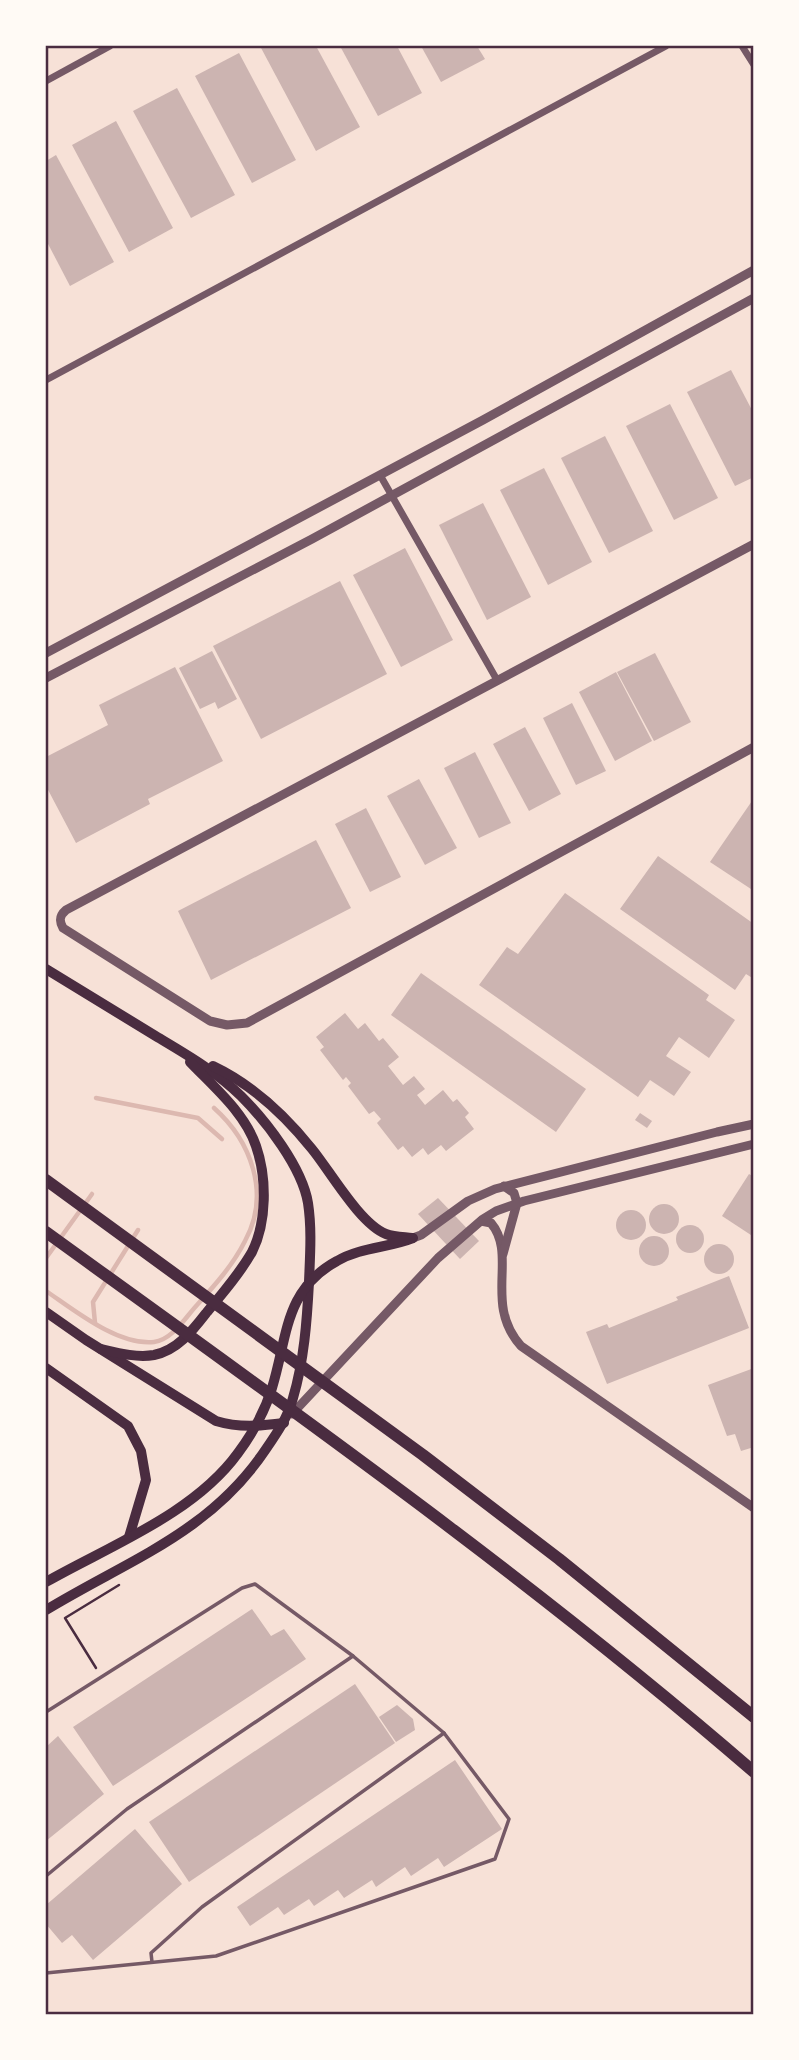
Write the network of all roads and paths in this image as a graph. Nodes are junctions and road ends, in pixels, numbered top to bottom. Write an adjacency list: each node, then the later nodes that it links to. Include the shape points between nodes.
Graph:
1 (110, 46): 5 (street)
2 (666, 46): 8 (street)
3 (742, 46): 4 (street)
4 (754, 65)
5 (46, 80)
6 (754, 270): 9 (street)
7 (754, 298): 10 (street)
8 (46, 380)
9 (380, 475): 10 (street); 12 (street)
10 (393, 495): 13 (street); 14 (street)
11 (754, 544): 14 (street)
12 (46, 653)
13 (46, 678)
14 (497, 680): 15 (street, via 65,910 60,922 63,928 210,1021 247,1023)
15 (754, 747)
16 (46, 969): 17 (main road)
17 (179, 1050): 25 (main road, via 240,1079 274,1107 369,1223 385,1234); 27 (main road, via 240,1095 285,1151 308,1199); 29 (main road, via 230,1104 256,1145 263,1190 259,1230 252,1251 226,1289 171,1349 133,1356)
18 (754, 1125): 21 (street)
19 (754, 1144): 22 (street)
20 (46, 1180): 41 (highway, via 423,1455)
21 (504, 1186): 22 (street, via 514,1193); 25 (street, via 481,1194)
22 (517, 1203): 23 (street); 26 (street)
23 (481, 1221): 26 (street, via 491,1223 497,1231); 31 (street, via 430,1267)
24 (46, 1232): 43 (highway, via 402,1491 622,1661)
25 (413, 1238): 27 (main road, via 360,1250)
26 (502, 1259): 33 (street, via 500,1296 505,1320 521,1346)
27 (309, 1282): 31 (main road, via 306,1331); 32 (main road, via 287,1322 272,1387)
28 (46, 1312): 29 (main road)
29 (101, 1349): 32 (main road, via 216,1420)
30 (46, 1368): 34 (main road, via 128,1426 141,1451 146,1480)
31 (284, 1423): 32 (main road); 35 (main road, via 254,1467 212,1510 184,1533)
32 (254, 1427): 34 (main road, via 211,1483)
33 (754, 1507)
34 (129, 1537): 36 (main road)
35 (113, 1573): 37 (main road); 39 (path, via 120,1586 65,1618)
36 (46, 1582)
37 (46, 1610)
38 (353, 1656): 39 (lane, via 255,1584); 42 (lane); 44 (lane, via 127,1809)
39 (101, 1677): 40 (lane)
40 (46, 1712)
41 (754, 1717)
42 (444, 1732): 45 (lane, via 202,1907 151,1952); 45 (lane, via 509,1819 495,1860 216,1956)
43 (754, 1772)
44 (46, 1876)
45 (152, 1963): 46 (lane)
46 (46, 1973)

